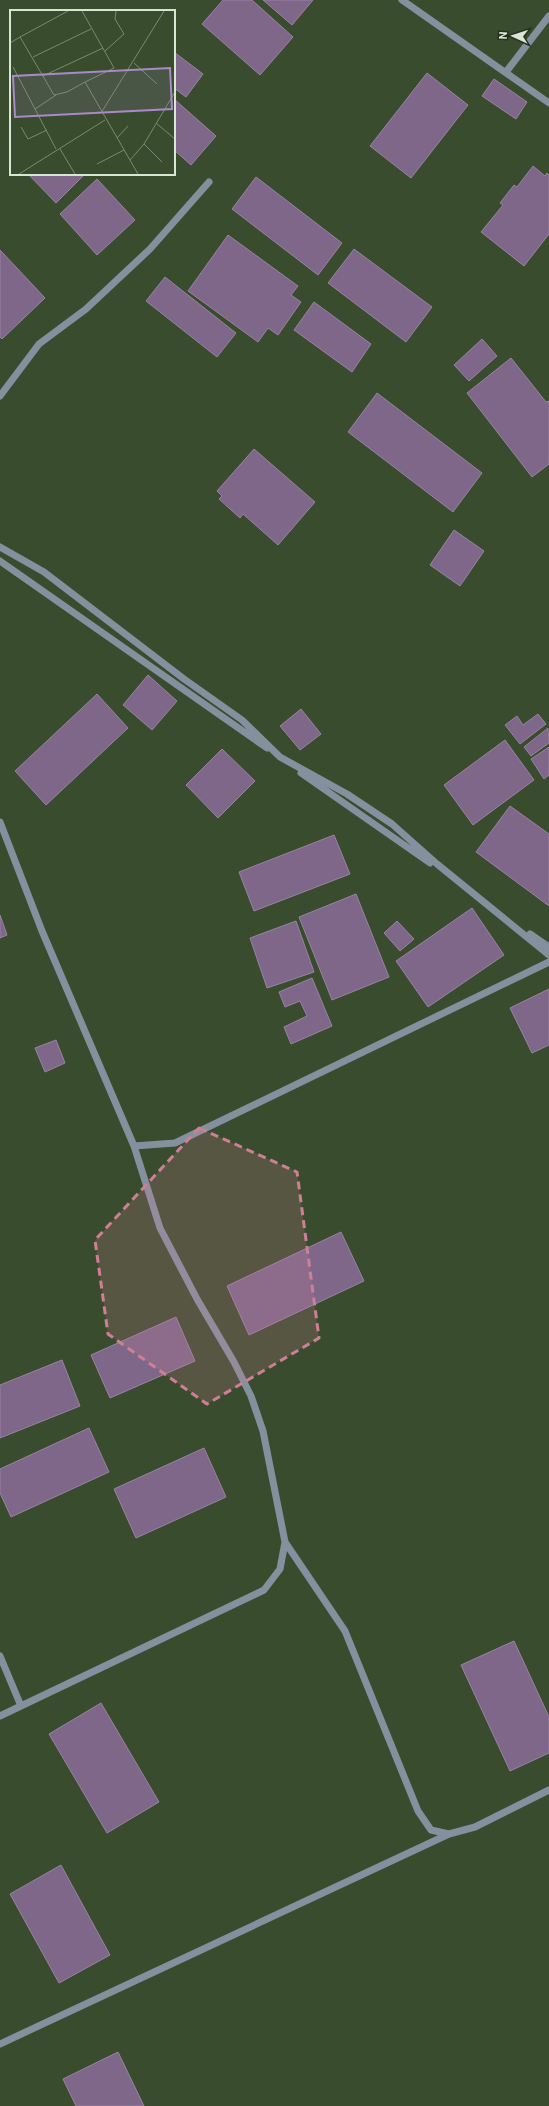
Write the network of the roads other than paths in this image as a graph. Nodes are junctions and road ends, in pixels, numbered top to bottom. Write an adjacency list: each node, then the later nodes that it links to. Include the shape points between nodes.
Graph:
1 (402, 0): 3 (street)
2 (549, 16): 3 (street)
3 (506, 72): 4 (street)
4 (549, 103)
5 (209, 182): 6 (street, via 150,249 86,309 39,344)
6 (0, 396)
7 (0, 547): 11 (street, via 44,572 242,720 280,757 347,794 392,824)
8 (0, 561): 10 (street)
9 (0, 822): 13 (street, via 42,931)
10 (549, 946)
11 (549, 955)
12 (549, 962): 13 (street, via 175,1143)
13 (134, 1146): 14 (street, via 160,1228 251,1396 263,1431)
14 (285, 1542): 16 (street, via 280,1569 264,1590); 19 (street, via 345,1631 418,1811 431,1830)
15 (0, 1656): 16 (street)
16 (21, 1706): 17 (street)
17 (0, 1716)
18 (549, 1790): 19 (street, via 475,1827)
19 (449, 1834): 20 (street)
20 (0, 2044)

